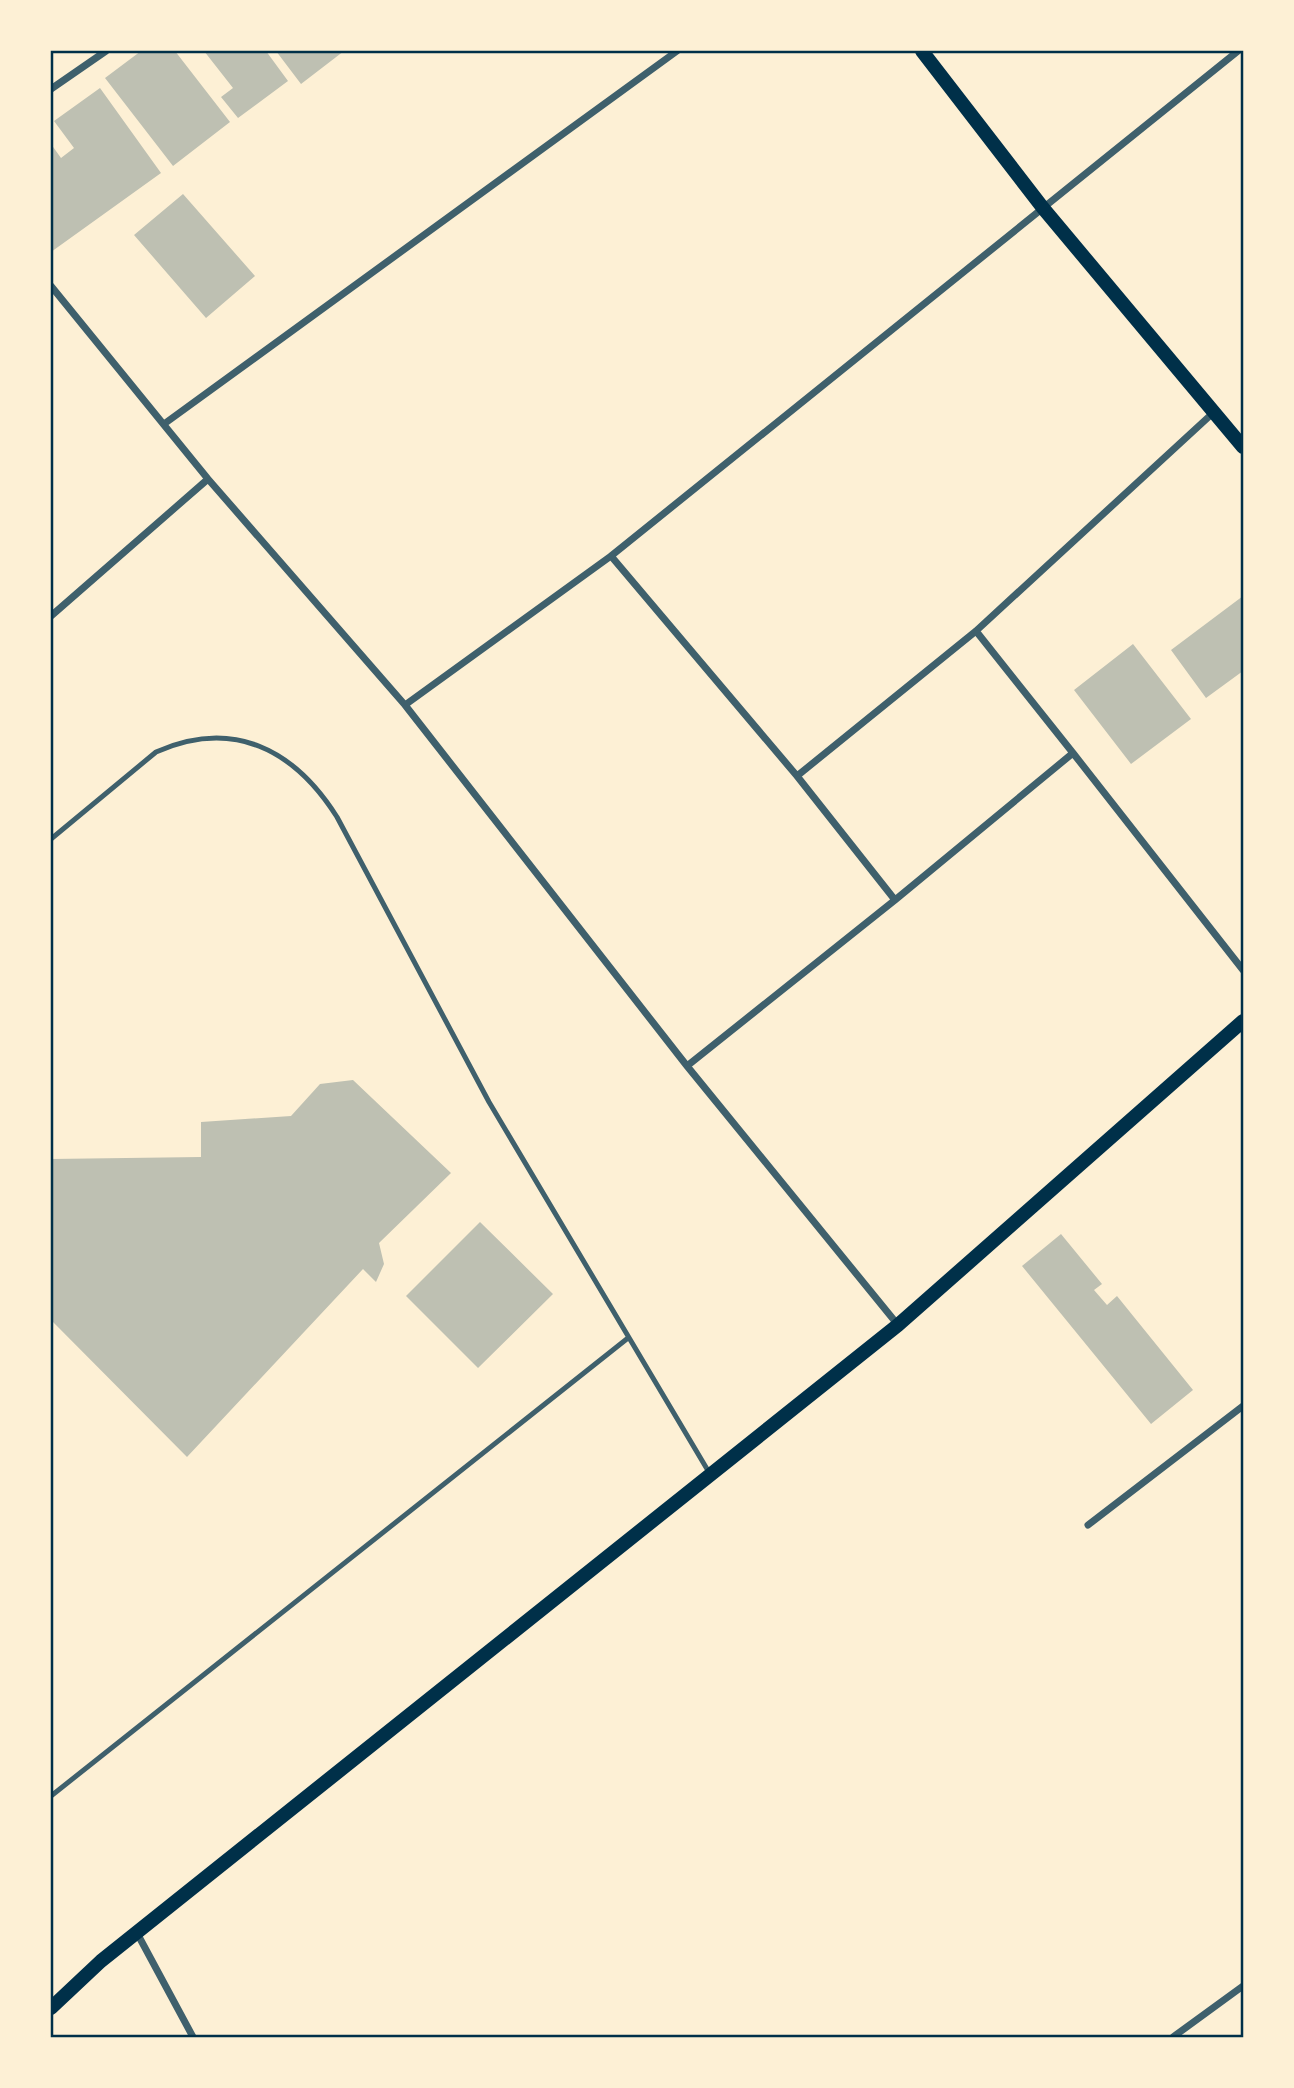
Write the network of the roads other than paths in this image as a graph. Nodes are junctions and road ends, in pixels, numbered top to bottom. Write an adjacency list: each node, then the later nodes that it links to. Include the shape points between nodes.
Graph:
1 (106, 51): 5 (street)
2 (677, 51): 9 (street)
3 (922, 51): 6 (main road)
4 (1238, 51): 6 (street)
5 (51, 89)
6 (1043, 208): 8 (main road); 12 (street)
7 (51, 286): 9 (street)
8 (1215, 412): 10 (main road); 14 (street)
9 (164, 424): 11 (street)
10 (1243, 447)
11 (208, 479): 13 (street); 15 (street)
12 (611, 556): 15 (street); 17 (street)
13 (51, 615)
14 (976, 631): 16 (street); 17 (street)
15 (405, 705): 22 (street)
16 (1073, 754): 19 (street); 20 (street)
17 (797, 776): 19 (street)
18 (51, 839): 24 (lane, via 156,752 170,746 218,736 248,742 293,765 337,817 489,1102)
19 (895, 900): 22 (street)
20 (1243, 970)
21 (1243, 1021): 23 (main road)
22 (688, 1066): 23 (street)
23 (898, 1325): 26 (main road)
24 (628, 1338): 26 (lane); 28 (lane)
25 (1243, 1406): 27 (street)
26 (710, 1475): 29 (main road)
27 (1088, 1525)
28 (51, 1796)
29 (137, 1933): 31 (main road); 32 (street)
30 (1243, 1986): 33 (street)
31 (51, 2008)
32 (193, 2037)
33 (1173, 2037)

